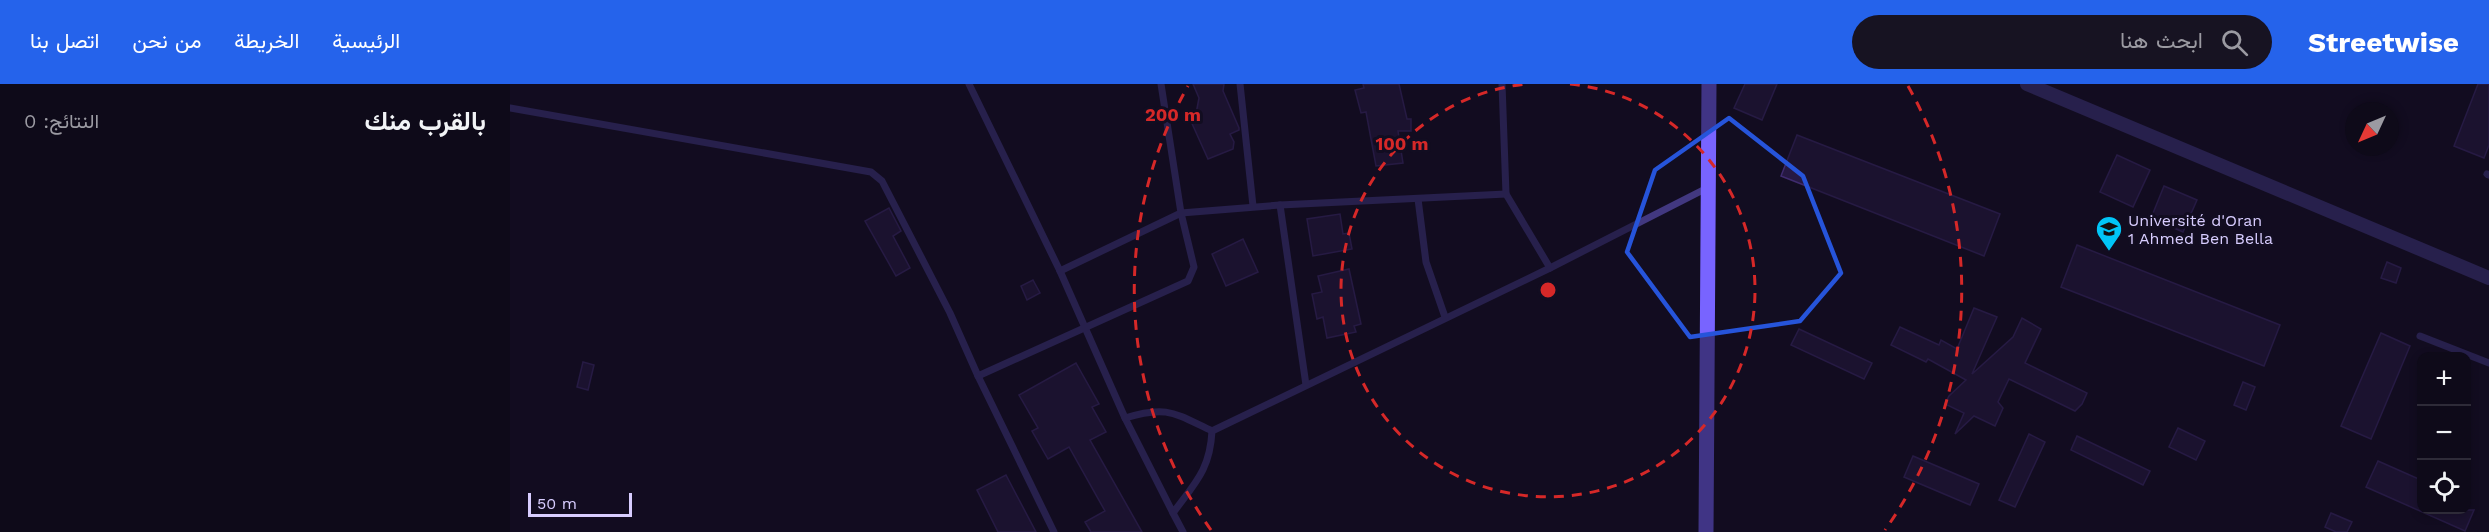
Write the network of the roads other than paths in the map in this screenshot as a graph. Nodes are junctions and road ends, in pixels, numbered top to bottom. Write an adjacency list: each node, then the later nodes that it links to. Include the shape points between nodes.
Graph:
1 (969, 84): 15 (lane)
2 (1161, 84): 13 (lane)
3 (1240, 84): 12 (lane)
4 (1502, 84): 9 (lane)
5 (1708, 84): 8 (main road)
6 (2026, 84): 16 (street)
7 (510, 108): 21 (lane, via 871,172 882,181)
8 (1709, 187): 14 (lane); 28 (main road)
9 (1506, 194): 10 (lane); 14 (lane)
10 (1418, 199): 11 (lane); 17 (lane, via 1426,262)
11 (1280, 204): 12 (lane); 22 (lane)
12 (1253, 206): 13 (lane)
13 (1181, 213): 15 (lane); 18 (lane, via 1194,267 1188,281)
14 (1550, 268): 17 (lane)
15 (1060, 272): 18 (lane)
16 (2489, 278)
17 (1445, 317): 22 (lane)
18 (1085, 328): 21 (lane); 23 (lane)
19 (2420, 336): 20 (lane)
20 (2489, 363)
21 (978, 376): 26 (lane)
22 (1306, 386): 24 (lane)
23 (1125, 418): 24 (lane, via 1149,411 1172,412); 25 (lane)
24 (1212, 431): 25 (lane, via 1209,460)
25 (1173, 513): 27 (lane)
26 (1054, 532)
27 (1183, 532)
28 (1706, 532)

